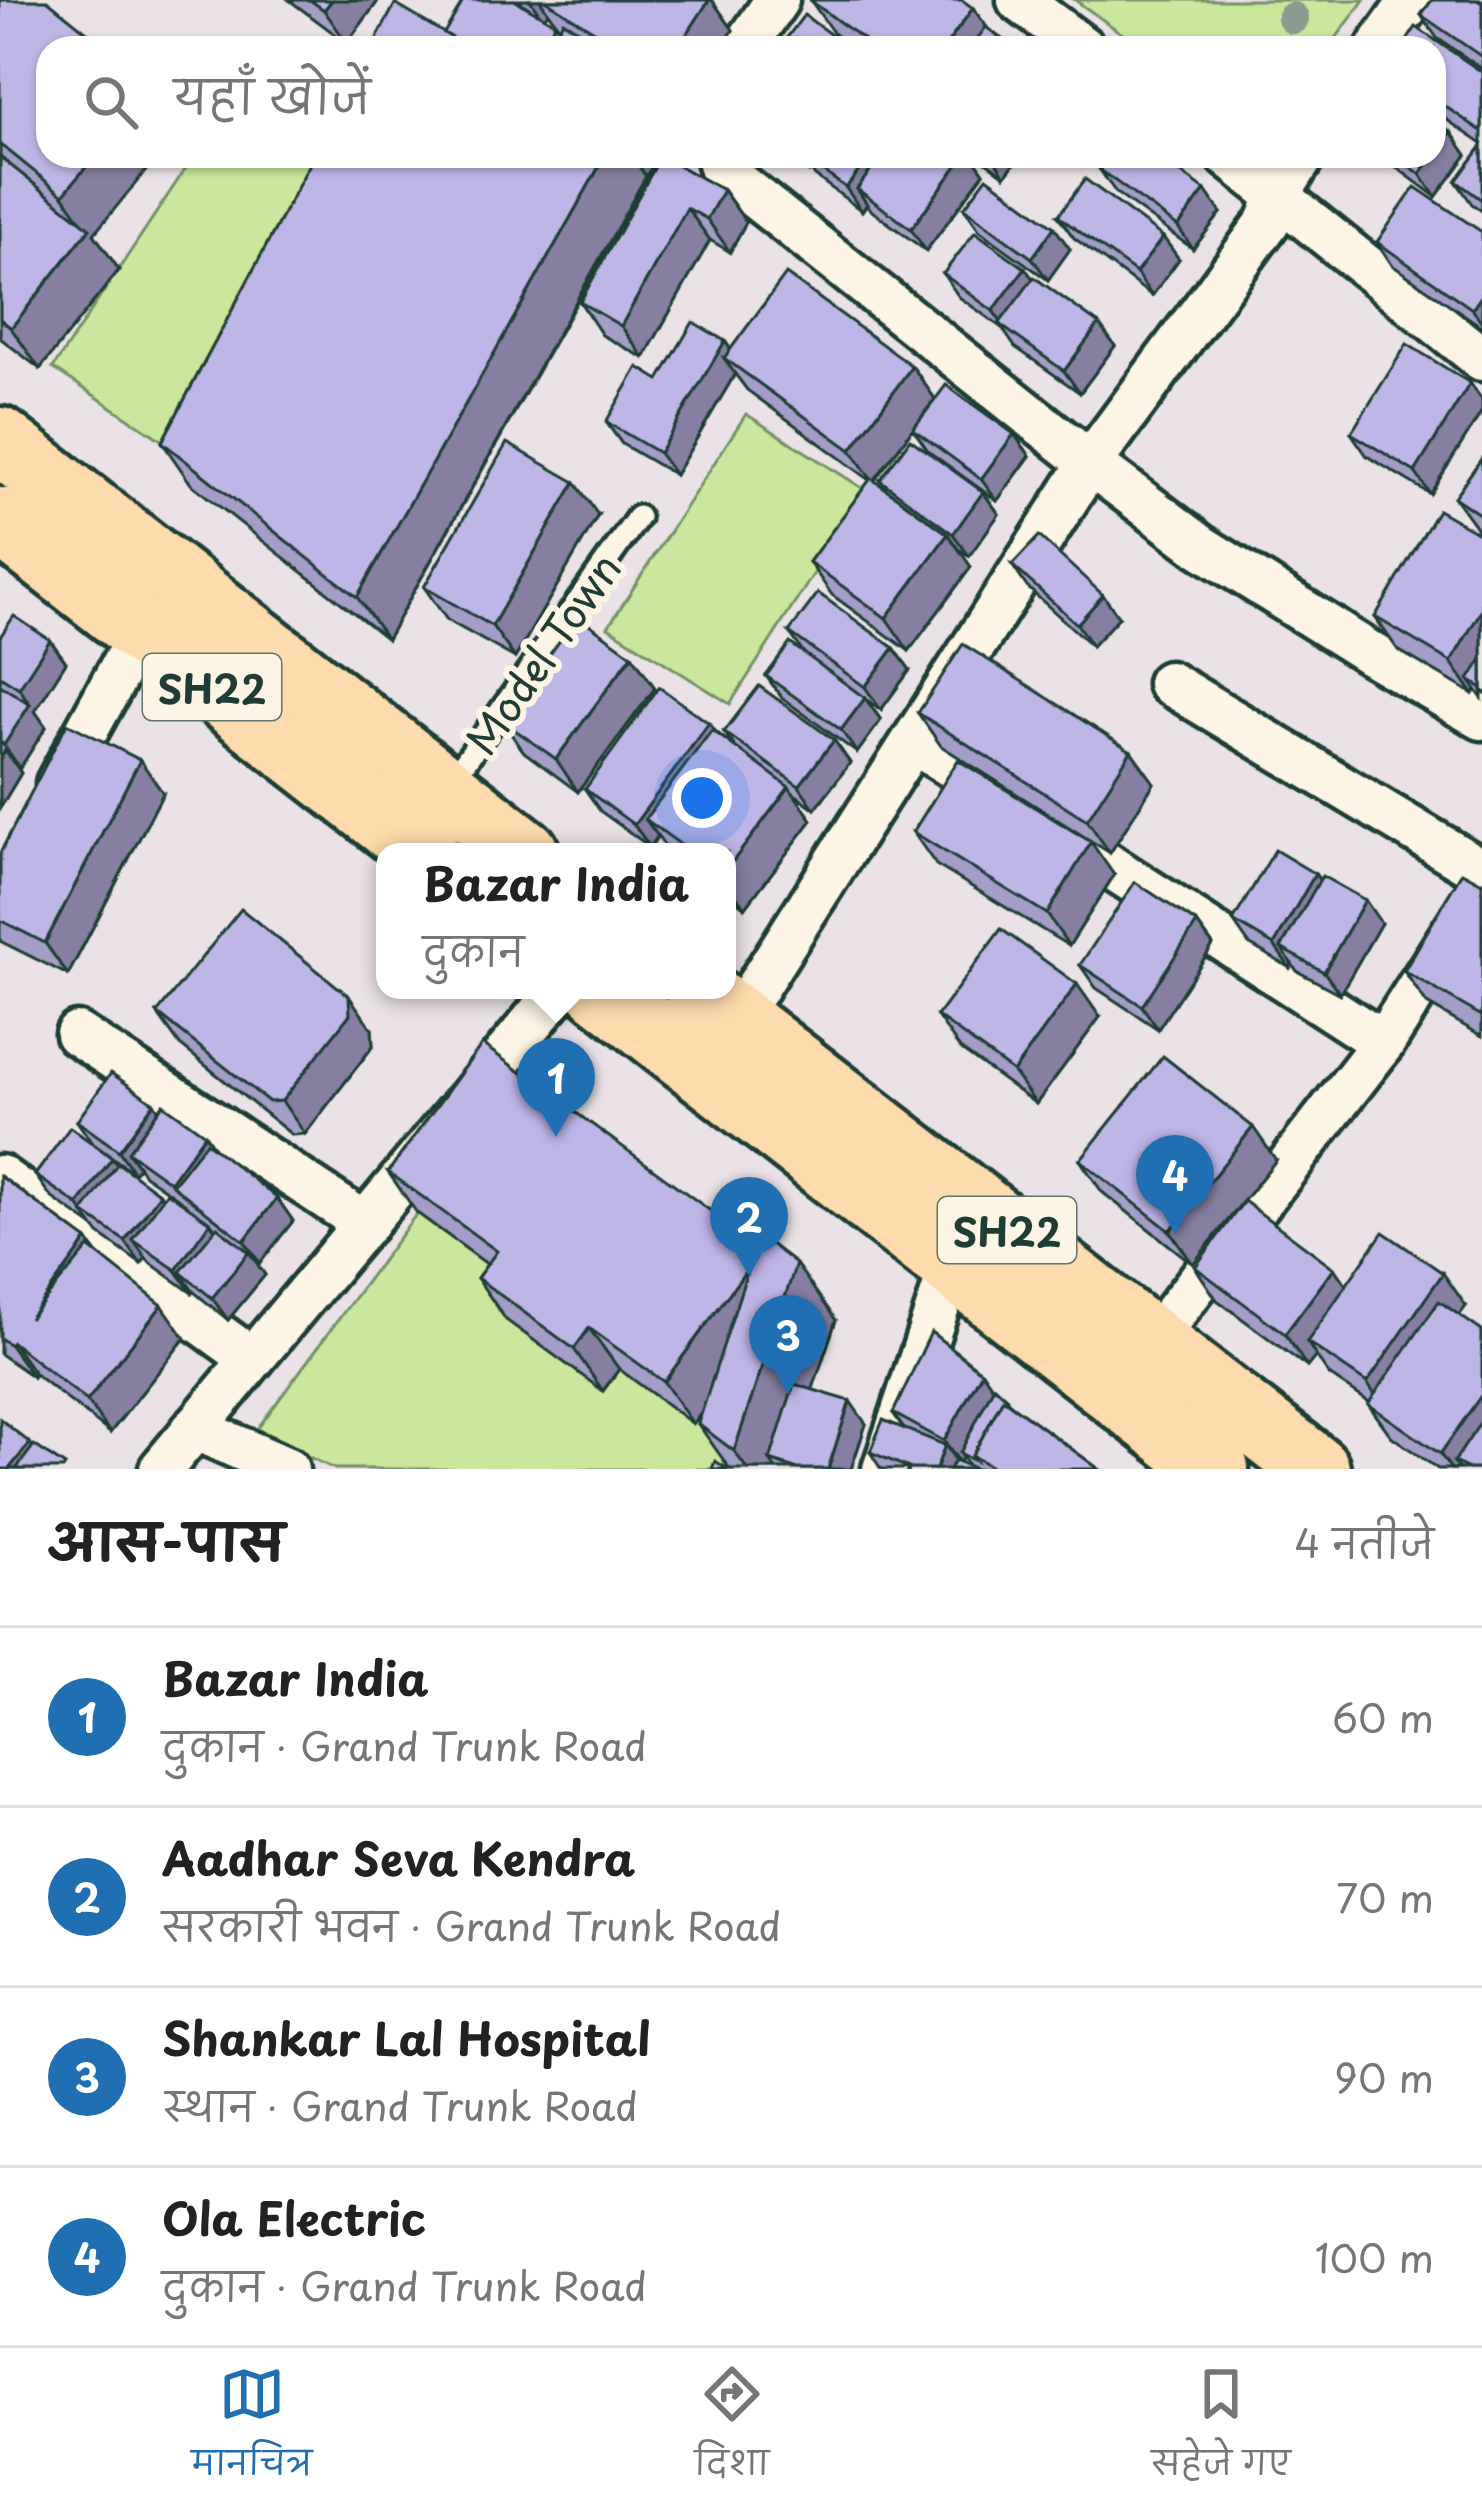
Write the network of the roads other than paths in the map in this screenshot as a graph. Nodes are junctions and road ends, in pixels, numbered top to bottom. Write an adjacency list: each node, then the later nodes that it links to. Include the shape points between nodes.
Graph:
1 (777, 0): 4 (street)
2 (1019, 0): 5 (street)
3 (1412, 0): 6 (street)
4 (752, 36)
5 (1067, 36)
6 (1386, 36)
7 (725, 168): 13 (street)
8 (1244, 168): 10 (street)
9 (1295, 168): 10 (street)
10 (1279, 194): 11 (street); 13 (street, via 1268,222)
11 (1482, 359)
12 (0, 441): 20 (highway, SH22)
13 (1090, 464): 18 (street, via 1201,546); 19 (street)
14 (638, 517): 20 (lane, Model Town)
15 (0, 521): 16 (highway, SH22)
16 (141, 632): 21 (street); 22 (highway, SH22)
17 (1169, 683): 24 (street)
18 (1482, 718)
19 (913, 742): 26 (street); 31 (street)
20 (446, 788): 23 (highway, SH22)
21 (34, 826)
22 (412, 843)
23 (514, 843)
24 (1482, 871)
25 (1482, 887): 31 (street)
26 (736, 980)
27 (552, 999): 33 (street)
28 (613, 999): 34 (highway, SH22)
29 (717, 1005): 36 (highway, SH22)
30 (77, 1034): 33 (street)
31 (1383, 1043): 36 (street)
32 (0, 1178): 35 (street)
33 (366, 1224): 35 (street)
34 (952, 1264): 36 (highway, SH22); 40 (street)
35 (252, 1359): 37 (street)
36 (1133, 1366): 41 (highway, SH22); 42 (highway, SH22)
37 (194, 1428): 38 (street); 39 (street)
38 (161, 1469)
39 (287, 1469)
40 (884, 1469)
41 (1215, 1469)
42 (1316, 1469)

